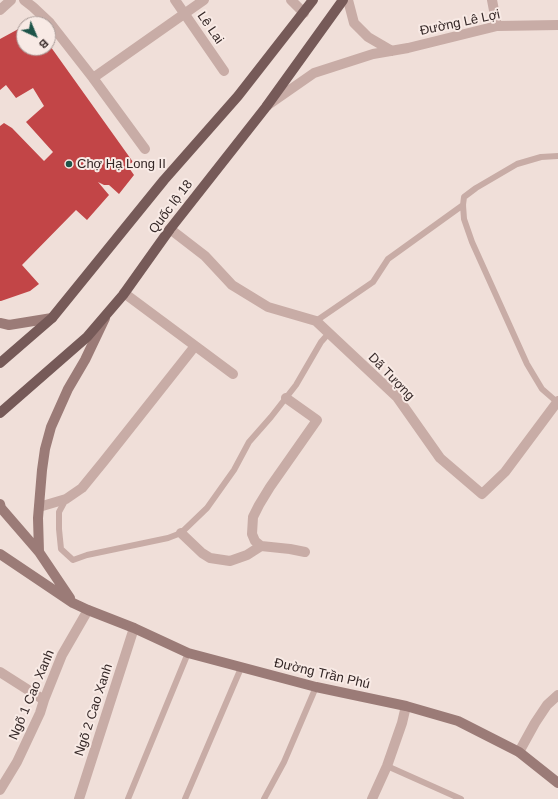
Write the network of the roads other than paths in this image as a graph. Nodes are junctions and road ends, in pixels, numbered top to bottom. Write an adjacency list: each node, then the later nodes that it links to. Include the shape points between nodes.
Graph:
1 (11, 0): 11 (street)
2 (24, 0): 18 (street, via 50,23)
3 (175, 0): 12 (street, Lê Lai)
4 (204, 0): 12 (street)
5 (291, 0): 13 (street)
6 (307, 0): 13 (street)
7 (313, 0): 13 (main road, Quốc lộ 18)
8 (343, 0): 19 (main road, Quốc lộ 18)
9 (348, 0): 16 (street, via 354,23 368,37)
10 (492, 0): 15 (street)
11 (0, 10)
12 (184, 13): 17 (street, Lê Lai); 18 (street)
13 (304, 13): 26 (main road, Quốc lộ 18)
14 (558, 25): 15 (street, Đường Lê Lợi)
15 (497, 26): 16 (street, Đường Lê Lợi)
16 (392, 51): 19 (street, Đường Lê Lợi, via 372,54 314,73)
17 (224, 71)
18 (93, 78): 20 (street)
19 (266, 107): 23 (main road, Quốc lộ 18)
20 (145, 149)
21 (558, 156): 22 (lane, via 541,157 517,164 464,197)
22 (463, 206): 27 (lane, via 388,259 373,282); 34 (lane, via 464,219 472,242 527,364 542,389)
23 (170, 230): 24 (main road, Quốc lộ 18); 27 (street, Dã Tượng, via 205,256 232,285 268,307)
24 (124, 293): 25 (main road, Quốc lộ 18); 30 (street)
25 (108, 313): 35 (main road, Quốc lộ 18, via 87,337); 38 (main road, via 51,427 42,463)
26 (52, 318): 28 (main road); 31 (main road, Quốc lộ 18)
27 (316, 321): 29 (street, Dã Tượng)
28 (0, 323)
29 (329, 334): 33 (lane, via 321,342); 34 (street, Dã Tượng, via 396,397 440,458 482,494 505,472)
30 (195, 346): 32 (street); 36 (street, via 82,488)
31 (0, 363)
32 (233, 374)
33 (286, 398): 39 (lane, via 249,442 234,470 206,508); 40 (street, via 317,420 258,505 253,517 252,534)
34 (558, 401)
35 (0, 413)
36 (66, 499): 38 (street); 39 (lane, via 59,512 61,549 73,560)
37 (0, 504): 41 (main road)
38 (39, 507): 41 (main road)
39 (181, 533): 40 (street, via 210,558 230,561 247,555)
40 (261, 546): 42 (street)
41 (39, 552): 44 (main road)
42 (305, 552)
43 (0, 554): 44 (main road, Đường Trần Phú)
44 (73, 603): 45 (main road, Đường Trần Phú)
45 (88, 610): 46 (main road, Đường Trần Phú); 52 (street, Ngõ 1 Cao Xanh, via 62,655)
46 (134, 628): 47 (main road, Đường Trần Phú); 58 (street, Ngõ 2 Cao Xanh)
47 (188, 653): 48 (main road, Đường Trần Phú); 59 (lane)
48 (241, 668): 50 (main road, Đường Trần Phú); 60 (lane)
49 (0, 672): 52 (street)
50 (316, 687): 53 (main road, Đường Trần Phú); 61 (lane, via 284,762)
51 (558, 695): 54 (street, via 547,705)
52 (44, 700): 57 (street, Ngõ 1 Cao Xanh, via 17,762)
53 (406, 706): 54 (main road, Đường Trần Phú, via 458,721); 55 (street)
54 (519, 752): 56 (main road, Đường Trần Phú)
55 (387, 766): 62 (street); 63 (lane)
56 (558, 782)
57 (0, 790)
58 (79, 799)
59 (128, 799)
60 (185, 799)
61 (264, 799)
62 (372, 799)
63 (461, 799)

